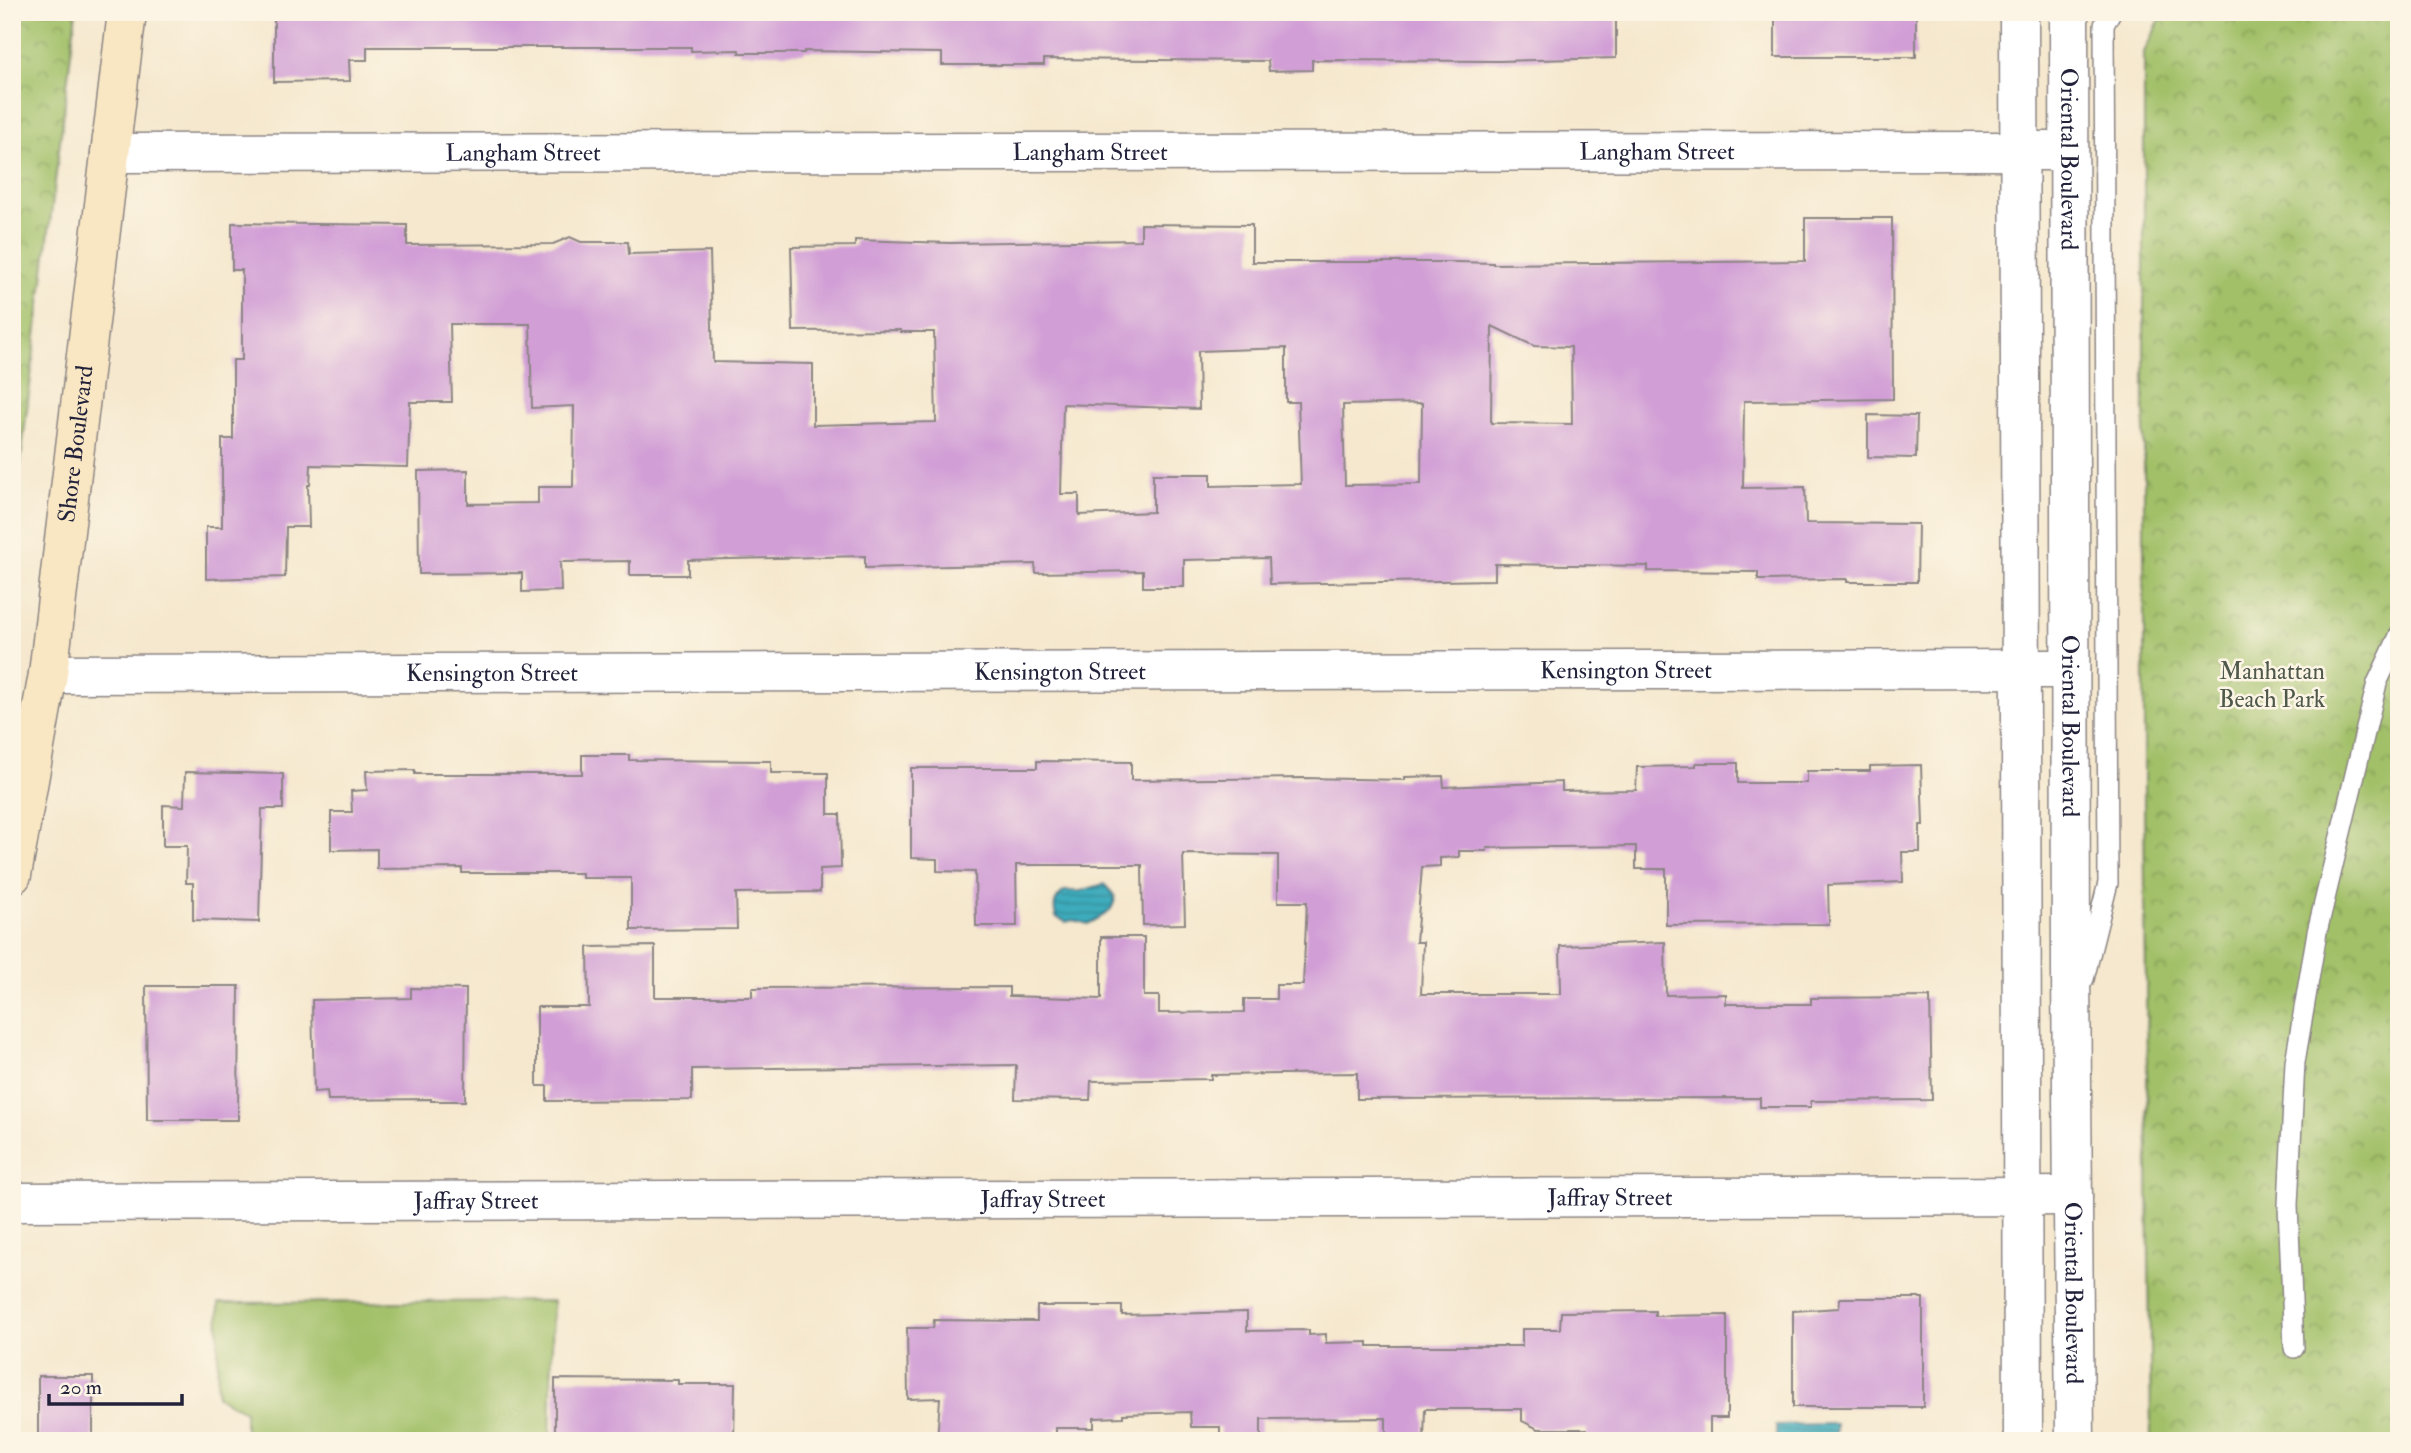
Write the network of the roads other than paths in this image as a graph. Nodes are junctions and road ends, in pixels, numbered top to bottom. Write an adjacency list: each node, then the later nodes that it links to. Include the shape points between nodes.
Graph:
1 (127, 12): 7 (main road, Shore Boulevard)
2 (2019, 12): 5 (street, Oriental Boulevard)
3 (2069, 12): 6 (street, Oriental Boulevard)
4 (2111, 12): 13 (lane, via 2104,25 2108,883)
5 (2020, 151): 6 (street, Langham Street); 7 (street, Langham Street); 9 (street, Oriental Boulevard)
6 (2069, 151): 10 (street, Oriental Boulevard)
7 (110, 153): 11 (main road, Shore Boulevard)
8 (2399, 636): 17 (lane, via 2377,683 2317,932 2295,1062 2288,1205)
9 (2021, 669): 10 (street, Kensington Street); 11 (street, Kensington Street); 14 (street, Oriental Boulevard)
10 (2070, 669): 13 (street, Oriental Boulevard)
11 (48, 674): 12 (main road, Shore Boulevard)
12 (12, 875)
13 (2072, 1026): 15 (street, Oriental Boulevard)
14 (2022, 1196): 15 (street, Jaffray Street); 16 (street, Jaffray Street); 18 (street, Oriental Boulevard)
15 (2073, 1196): 19 (street, Oriental Boulevard)
16 (12, 1202)
17 (2294, 1348)
18 (2023, 1441)
19 (2076, 1441)

